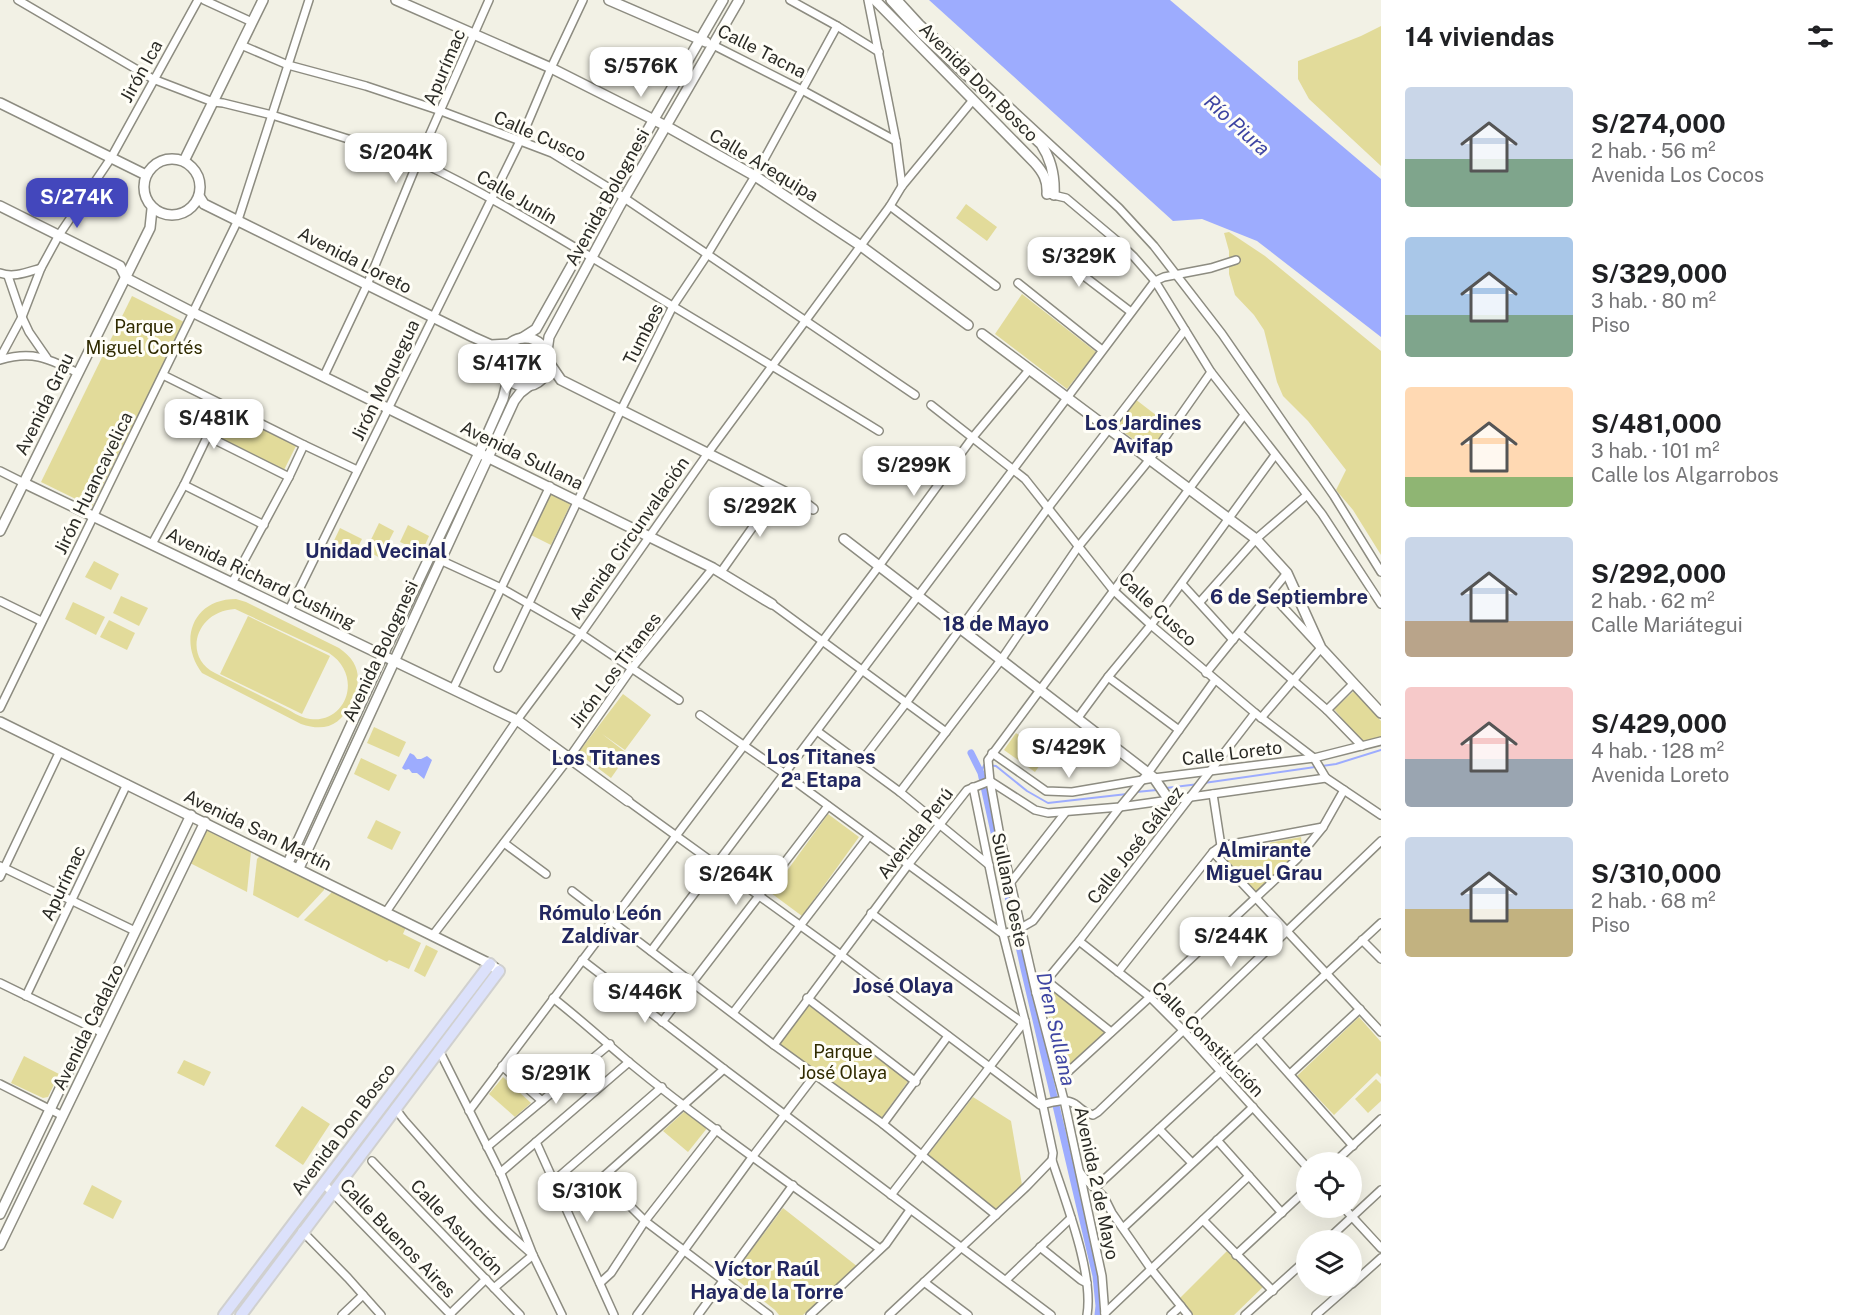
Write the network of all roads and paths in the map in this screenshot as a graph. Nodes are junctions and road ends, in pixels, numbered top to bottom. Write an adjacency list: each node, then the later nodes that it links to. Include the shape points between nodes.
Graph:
1 (18, 0): 26 (street, Calle Junín)
2 (198, 0): 26 (street, Jirón Ica)
3 (204, 0): 17 (street)
4 (263, 0): 17 (main road)
5 (309, 0): 24 (street, Jirón Huancavelica)
6 (396, 0): 19 (main road, Calle Arequipa)
7 (489, 0): 19 (street, Apurímac)
8 (583, 0): 25 (street, Jirón Moquegua)
9 (609, 0): 20 (main road, Calle Tacna)
10 (723, 0): 20 (main road, Avenida Bolognesi)
11 (739, 0): 22 (main road, Avenida Bolognesi)
12 (790, 0): 18 (street)
13 (868, 0): 23 (street)
14 (875, 0): 28 (main road, Avenida Don Bosco)
15 (891, 0): 44 (main road, Avenida Don Bosco, via 922,34 1041,144 1052,169)
16 (898, 0): 63 (street, via 1119,208)
17 (252, 22): 21 (main road)
18 (837, 26): 23 (street); 27 (street, Tumbes)
19 (474, 34): 25 (main road, Calle Arequipa); 31 (street, Apurímac)
20 (701, 39): 22 (main road, Calle Tacna); 33 (main road, Avenida Bolognesi)
21 (241, 45): 24 (street, Calle Cusco); 29 (main road)
22 (713, 45): 27 (street, Calle Tacna); 34 (main road, Avenida Bolognesi)
23 (879, 52): 36 (street)
24 (288, 65): 31 (street, Calle Cusco); 32 (street, Jirón Huancavelica)
25 (551, 68): 33 (main road, Calle Arequipa); 35 (street, Jirón Moquegua)
26 (153, 79): 29 (street, Calle Junín); 37 (street, Jirón Ica)
27 (802, 90): 36 (street, Calle Tacna); 41 (street, Tumbes)
28 (973, 100): 42 (street, Avenida Circunvalación); 44 (main road, Avenida Don Bosco, via 1041,170)
29 (213, 102): 32 (street, Calle Junín); 39 (main road)
30 (0, 103): 37 (main road)
31 (441, 111): 35 (street, Calle Cusco); 38 (street, Apurímac)
32 (272, 115): 38 (street, Calle Junín); 52 (street, Jirón Huancavelica)
33 (654, 119): 34 (main road, Calle Arequipa); 43 (main road, Avenida Bolognesi)
34 (666, 126): 41 (main road, Calle Arequipa); 46 (main road, Avenida Bolognesi)
35 (520, 141): 43 (street, Calle Cusco, via 552,153); 45 (street, Jirón Moquegua)
36 (896, 141): 42 (street)
37 (111, 158): 40 (main road); 54 (street, Jirón Ica)
38 (418, 161): 45 (street, Calle Junín); 68 (street, Apurímac)
39 (184, 162): 40 (main road, via 166,159 151,167); 47 (main road, via 196,172)
40 (146, 175): 50 (main road, via 144,196)
41 (755, 176): 56 (main road, Calle Arequipa); 58 (street, Tumbes)
42 (902, 186): 49 (street, Avenida Circunvalación)
43 (614, 190): 46 (street, Calle Cusco); 57 (main road, Avenida Bolognesi)
44 (1051, 195): 66 (street, via 1066,198 1116,240)
45 (492, 198): 57 (street, Calle Junín); 74 (street, Jirón Moquegua)
46 (625, 198): 58 (street, Calle Cusco); 59 (main road, Avenida Bolognesi)
47 (199, 202): 51 (main road, via 183,213); 52 (main road, Avenida Loreto)
48 (0, 206): 54 (main road, Avenida Sullana)
49 (890, 206): 56 (street, Avenida Circunvalación); 69 (street)
50 (152, 209): 51 (main road); 53 (main road, Avenida Grau)
51 (164, 215): 53 (main road, Avenida Grau)
52 (238, 220): 68 (main road, Avenida Loreto); 71 (street, Jirón Huancavelica)
53 (150, 228): 65 (main road, Avenida Grau)
54 (59, 235): 61 (street, Jirón Ica); 65 (main road, Avenida Sullana, via 120,266)
55 (1042, 244): 72 (street)
56 (861, 246): 75 (street, Avenida Circunvalación); 76 (main road, Calle Arequipa)
57 (580, 250): 59 (street, Calle Junín); 79 (main road, Avenida Bolognesi, via 536,329)
58 (707, 255): 70 (street, Tumbes); 75 (street, Calle Cusco)
59 (592, 258): 70 (street, Calle Junín); 83 (main road, Avenida Bolognesi, via 549,337)
60 (1236, 260): 63 (street)
61 (41, 268): 64 (street); 73 (street, Jirón Ica)
62 (0, 273): 64 (street)
63 (1178, 274): 66 (street); 139 (street, via 1334,496)
64 (8, 276): 73 (street)
65 (126, 278): 71 (main road, Avenida Sullana); 91 (main road, Avenida Grau)
66 (1155, 281): 72 (street); 77 (street)
67 (1018, 283): 82 (street)
68 (367, 285): 74 (main road, Avenida Loreto); 93 (street, Apurímac)
69 (996, 286)
70 (673, 306): 88 (street, Calle Junín); 103 (street, Tumbes)
71 (192, 312): 92 (street, Jirón Huancavelica); 93 (main road, Avenida Sullana)
72 (1131, 312): 82 (street)
73 (22, 317): 84 (street); 85 (street, Jirón Ica)
74 (432, 318): 81 (main road, Avenida Loreto); 102 (street, Jirón Moquegua)
75 (804, 321): 88 (street, Avenida Circunvalación); 98 (street, Calle Cusco)
76 (968, 325)
77 (1185, 330): 90 (street); 105 (street)
78 (982, 334): 89 (main road)
79 (522, 338): 80 (main road); 83 (main road, via 537,341)
80 (509, 344): 81 (main road, Avenida Loreto); 86 (main road)
81 (491, 345): 86 (main road)
82 (1102, 350): 99 (street)
83 (547, 351): 87 (main road)
84 (47, 358): 85 (street, via 31,355); 91 (street)
85 (0, 359)
86 (501, 360): 94 (main road)
87 (550, 364): 95 (main road); 96 (main road)
88 (772, 365): 106 (street, Calle Junín); 110 (street, Avenida Circunvalación)
89 (1029, 370): 99 (main road); 108 (street)
90 (1211, 372): 104 (street); 113 (street)
91 (78, 373): 118 (main road, Avenida Grau)
92 (163, 375): 100 (street); 127 (street, Jirón Huancavelica)
93 (324, 376): 102 (main road, Avenida Sullana)
94 (508, 379): 97 (main road); 111 (main road, Avenida Bolognesi)
95 (561, 380): 96 (main road); 103 (main road)
96 (539, 382): 97 (main road)
97 (528, 386): 111 (main road, Avenida Bolognesi)
98 (915, 395)
99 (1065, 398): 105 (main road); 115 (street)
100 (223, 404): 107 (street); 109 (street)
101 (931, 405): 108 (street, Calle Cusco)
102 (388, 408): 111 (main road, Avenida Sullana); 114 (street, Jirón Moquegua)
103 (621, 410): 110 (main road); 124 (street, Tumbes)
104 (1244, 415): 112 (street); 121 (street)
105 (1108, 429): 113 (main road); 125 (street)
106 (879, 431)
107 (207, 436): 117 (street); 119 (street)
108 (973, 437): 115 (street, Calle Cusco); 137 (street)
109 (304, 445): 114 (street); 117 (street)
110 (708, 453): 122 (main road); 131 (street, Avenida Circunvalación)
111 (483, 455): 120 (main road, Avenida Sullana); 136 (main road, Avenida Bolognesi); 161 (main road, Avenida Bolognesi)
112 (1275, 455): 123 (street); 128 (street)
113 (1150, 459): 121 (main road); 135 (street)
114 (357, 470): 152 (street, Jirón Moquegua)
115 (1014, 470): 125 (street, Calle Cusco); 146 (street)
116 (0, 471): 118 (street, Avenida Richard Cushing)
117 (289, 477): 129 (street)
118 (24, 483): 127 (main road, Avenida Richard Cushing); 130 (main road, Avenida Grau)
119 (184, 485): 129 (street); 134 (street)
120 (550, 486): 124 (main road, Avenida Sullana); 143 (street)
121 (1190, 488): 128 (main road); 144 (street)
122 (779, 489): 126 (main road); 138 (street, Jirón Los Titanes)
123 (1307, 495): 133 (street); 151 (street)
124 (578, 500): 131 (main road, Avenida Sullana); 149 (street, Tumbes)
125 (1048, 508): 135 (street, Calle Cusco); 155 (street)
126 (813, 509)
127 (93, 516): 134 (main road, Avenida Richard Cushing); 153 (street, Jirón Huancavelica)
128 (1230, 519): 133 (main road); 142 (street)
129 (264, 525): 141 (street)
130 (0, 531)
131 (649, 536): 138 (main road, Avenida Sullana); 157 (street, Avenida Circunvalación)
132 (844, 539): 137 (main road)
133 (1256, 539): 140 (main road); 148 (street)
134 (152, 544): 141 (main road, Avenida Richard Cushing)
135 (1078, 547): 144 (street, Calle Cusco); 163 (street)
136 (440, 560): 143 (street); 162 (main road, Avenida Bolognesi)
137 (879, 566): 146 (main road); 159 (street)
138 (717, 570): 150 (main road, Avenida Sullana); 165 (street, Jirón Los Titanes)
139 (1381, 572)
140 (1287, 573): 145 (street); 160 (main road)
141 (232, 583): 152 (main road, Avenida Richard Cushing)
142 (1182, 584): 148 (street); 154 (street)
143 (501, 588): 149 (street); 172 (street)
144 (1113, 590): 154 (street, Calle Cusco); 173 (street)
145 (1270, 594): 156 (street); 160 (street)
146 (919, 597): 155 (main road); 166 (street)
147 (0, 602): 153 (street)
148 (1200, 602): 158 (street)
149 (528, 603): 157 (street); 164 (street, Tumbes)
150 (772, 604): 159 (street)
151 (1381, 604)
152 (289, 610): 161 (main road, Avenida Richard Cushing)
153 (41, 621): 176 (street, Jirón Huancavelica)
154 (1151, 626): 167 (street, Calle Cusco); 168 (street)
155 (960, 629): 163 (main road); 175 (street)
156 (1239, 633): 158 (street); 169 (street)
157 (581, 634): 165 (street); 182 (street, Avenida Circunvalación)
158 (1233, 640): 167 (street)
159 (822, 641): 166 (street); 188 (street)
160 (1321, 648): 169 (street, Calle José Gálvez); 171 (main road)
161 (383, 655): 162 (main road, Avenida Richard Cushing); 223 (main road, Avenida Bolognesi)
162 (394, 660): 172 (main road, Avenida Richard Cushing); 228 (main road, Avenida Bolognesi)
163 (1001, 660): 173 (main road); 186 (street)
164 (498, 668)
165 (632, 668): 174 (street); 192 (street, Jirón Los Titanes)
166 (862, 670): 175 (street); 185 (street)
167 (1206, 673): 170 (street, Calle Cusco)
168 (1108, 677): 181 (street); 184 (street)
169 (1293, 679): 177 (street); 180 (street, Calle José Gálvez)
170 (1215, 680): 180 (street, Calle Cusco); 184 (street)
171 (1353, 684): 177 (street); 178 (main road)
172 (453, 689): 182 (main road, Avenida Richard Cushing)
173 (1039, 689): 181 (main road); 191 (street)
174 (678, 700)
175 (906, 703): 186 (street); 194 (street)
176 (0, 708)
177 (1327, 710): 189 (street)
178 (1381, 713)
179 (700, 715): 188 (street)
180 (1258, 716): 193 (street, Calle Cusco); 195 (street, Calle José Gálvez)
181 (1077, 719): 197 (main road)
182 (517, 720): 192 (main road, Avenida Richard Cushing); 236 (street, Avenida Circunvalación)
183 (0, 722): 190 (main road, Avenida San Martín)
184 (1179, 730): 197 (street)
185 (817, 731): 194 (street); 196 (street)
186 (946, 732): 204 (street)
187 (1381, 741): 189 (street, Calle Loreto)
188 (743, 745): 196 (street); 217 (street)
189 (1362, 746): 193 (street, Calle Loreto)
190 (60, 751): 201 (main road, Avenida San Martín); 227 (street)
191 (992, 753): 199 (street, via 988,760); 200 (street, via 1046,791 1072,792)
192 (569, 758): 208 (main road, Avenida Richard Cushing); 220 (street, Jirón Los Titanes)
193 (1314, 758): 195 (street, Calle Loreto); 198 (street, Calle Cusco)
194 (860, 763): 204 (street)
195 (1212, 770): 197 (street, Calle Loreto); 206 (street, Calle José Gálvez)
196 (785, 774): 209 (street); 224 (street)
197 (1151, 776): 200 (street); 207 (main road)
198 (1326, 778): 203 (street, Calle Cusco); 205 (street)
199 (988, 782): 202 (street, Avenida Perú); 211 (street, via 1035,810); 231 (street, Avenida 2 de Mayo)
200 (1141, 782): 210 (street)
201 (127, 784): 212 (main road, Avenida San Martín); 235 (street, Apurímac)
202 (975, 786): 215 (street, Avenida Perú, via 967,790); 226 (street, Sullana Oeste)
203 (1344, 790): 213 (street, Calle Cusco); 216 (street)
204 (900, 792): 215 (street)
205 (1213, 794): 206 (street); 221 (street)
206 (1191, 797): 207 (street); 247 (street, Calle José Gálvez)
207 (1169, 800): 210 (street)
208 (628, 801): 217 (street, Avenida Richard Cushing)
209 (828, 806): 218 (street); 233 (street)
210 (1120, 807): 211 (street); 241 (street, via 1033,921)
211 (1065, 813): 231 (street)
212 (191, 815): 214 (main road, Avenida San Martín); 242 (main road, Avenida Cadalzo)
213 (1381, 815)
214 (206, 822): 223 (main road, Avenida San Martín); 271 (main road, Avenida Cadalzo)
215 (939, 826): 225 (street, Avenida Perú); 226 (street)
216 (1323, 827): 221 (street); 234 (street, via 1297,859)
217 (675, 836): 224 (street, Avenida Richard Cushing); 238 (street)
218 (869, 836): 225 (street); 240 (street)
219 (1381, 841): 243 (street)
220 (504, 843): 229 (street); 245 (street, Jirón Los Titanes)
221 (1221, 846): 222 (street)
222 (1213, 852): 234 (street); 253 (street)
223 (288, 863): 228 (main road, Avenida San Martín)
224 (716, 865): 233 (street, Avenida Richard Cushing); 248 (street)
225 (908, 865): 237 (street, Avenida Perú); 244 (street)
226 (989, 865): 244 (street, Sullana Oeste)
227 (2, 867): 230 (street); 235 (street)
228 (299, 868): 236 (main road, Avenida San Martín)
229 (546, 874)
230 (0, 877)
231 (1011, 882): 241 (street, Avenida 2 de Mayo)
232 (572, 891): 238 (street)
233 (759, 896): 240 (street, Avenida Richard Cushing); 257 (street)
234 (1255, 897): 243 (street); 260 (street)
235 (72, 901): 242 (street); 259 (street, Apurímac)
236 (386, 912): 245 (main road, Avenida San Martín)
237 (871, 913): 249 (street, Avenida Perú); 266 (street)
238 (612, 921): 248 (street); 251 (street)
239 (1381, 923): 246 (street)
240 (800, 926): 249 (street, Avenida Richard Cushing); 264 (street)
241 (1020, 929): 244 (street); 258 (street, Avenida 2 de Mayo)
242 (135, 931): 267 (main road, Avenida Cadalzo)
243 (1287, 932): 254 (street); 268 (street)
244 (1006, 934): 266 (street, Sullana Oeste)
245 (433, 935): 252 (main road, Avenida San Martín)
246 (1362, 940): 250 (street); 254 (street)
247 (1079, 942): 253 (street, Calle Constitución); 255 (street, Calle José Gálvez)
248 (651, 951): 257 (street)
249 (841, 955): 262 (street, Avenida Perú); 272 (street, Avenida Richard Cushing)
250 (1381, 959)
251 (582, 960): 261 (street); 265 (street)
252 (494, 967): 276 (main road, Avenida Don Bosco); 318 (main road, Avenida Don Bosco)
253 (1118, 972): 260 (street, Calle Constitución)
254 (1326, 974): 263 (street); 273 (street)
255 (1047, 981): 258 (street, Calle José Gálvez); 269 (street)
256 (0, 982): 259 (street)
257 (693, 983): 264 (street); 265 (street)
258 (1036, 993): 284 (street, Avenida 2 de Mayo)
259 (26, 996): 267 (street)
260 (1150, 996): 268 (street, Calle Constitución); 269 (street)
261 (553, 998): 274 (street); 278 (street)
262 (807, 998): 275 (street, Avenida Perú); 285 (street)
263 (1360, 1010): 270 (street); 282 (street)
264 (733, 1013): 275 (street)
265 (662, 1022): 280 (street)
266 (1024, 1022): 279 (street); 290 (street, Sullana Oeste)
267 (89, 1026): 271 (street); 294 (main road, Avenida Cadalzo)
268 (1184, 1031): 281 (street, Calle Constitución); 288 (street, via 1093,1115)
269 (1111, 1032): 284 (street)
270 (1381, 1032)
271 (104, 1034): 297 (main road, Avenida Cadalzo)
272 (948, 1036): 279 (street, Avenida Richard Cushing); 285 (street)
273 (1257, 1038): 281 (street); 282 (street)
274 (610, 1044): 277 (street); 289 (street)
275 (774, 1045): 283 (street)
276 (439, 1050): 293 (main road, Avenida Don Bosco); 295 (street)
277 (629, 1062): 287 (street); 303 (street)
278 (502, 1066): 289 (street); 295 (street)
279 (990, 1067): 290 (street, Avenida Richard Cushing, via 1040,1105); 307 (street)
280 (724, 1069): 291 (street); 296 (street)
281 (1221, 1071): 292 (street, Calle Constitución); 301 (street)
282 (1290, 1074): 304 (street)
283 (815, 1076): 296 (street); 299 (street)
284 (1059, 1080): 288 (street, Avenida 2 de Mayo)
285 (916, 1082): 299 (street)
286 (1, 1087): 294 (street)
287 (662, 1087): 291 (street); 317 (street)
288 (1062, 1100): 290 (street); 313 (street, Avenida 2 de Mayo)
289 (542, 1101): 305 (street)
290 (1045, 1104): 310 (street, Sullana Oeste)
291 (684, 1105): 300 (street); 316 (street)
292 (1253, 1107): 302 (street); 308 (street, Calle Constitución)
293 (395, 1108): 322 (main road, Avenida Don Bosco); 346 (street)
294 (49, 1109): 297 (street); 325 (main road, Avenida Cadalzo)
295 (469, 1111): 305 (street)
296 (784, 1115): 309 (street); 323 (street)
297 (63, 1116): 340 (main road, Avenida Cadalzo)
298 (1381, 1119): 304 (street)
299 (883, 1124): 307 (street)
300 (717, 1129): 309 (street); 336 (street)
301 (1159, 1129): 312 (street); 320 (street)
302 (1217, 1140): 312 (street); 315 (street)
303 (536, 1142): 314 (street); 317 (street)
304 (1353, 1146): 306 (street)
305 (487, 1147): 314 (street)
306 (1346, 1152)
307 (921, 1155): 323 (street); 331 (street)
308 (1296, 1155)
309 (753, 1156): 319 (street); 345 (street)
310 (1052, 1160): 331 (street); 332 (street, Sullana Oeste)
311 (372, 1161): 352 (street, Calle Asunción)
312 (1192, 1163): 337 (street)
313 (1078, 1170): 320 (street); 364 (street, Avenida 2 de Mayo, via 1102,1276)
314 (500, 1173): 346 (street)
315 (1249, 1176): 329 (street); 335 (street)
316 (602, 1178): 327 (street); 336 (street)
317 (555, 1180): 327 (street)
318 (323, 1183): 322 (street, Calle Buenos Aires); 365 (main road, Avenida Don Bosco)
319 (793, 1185): 344 (street); 354 (street)
320 (1095, 1188): 337 (street)
321 (1381, 1190): 326 (street)
322 (332, 1191): 339 (main road, Avenida Don Bosco); 369 (street, Calle Buenos Aires)
323 (891, 1195): 328 (street)
324 (1296, 1200): 329 (street)
325 (2, 1202): 330 (main road, Avenida Cadalzo)
326 (1362, 1208)
327 (567, 1209): 355 (street)
328 (910, 1209): 342 (street); 344 (street)
329 (1282, 1213): 347 (street)
330 (0, 1214)
331 (996, 1215): 342 (street)
332 (1071, 1218): 341 (street); 357 (street, Sullana Oeste)
333 (1352, 1218): 338 (street)
334 (1354, 1218): 343 (street)
335 (1203, 1220): 347 (street); 349 (street)
336 (645, 1221): 345 (street); 355 (street, via 611,1273)
337 (1123, 1228): 349 (street)
338 (1338, 1230)
339 (302, 1231): 360 (street); 366 (main road, Avenida Don Bosco)
340 (0, 1245)
341 (1040, 1247): 353 (street); 357 (street)
342 (960, 1248): 353 (street); 356 (street)
343 (1381, 1248)
344 (880, 1249): 376 (street)
345 (685, 1252): 354 (street); 373 (street)
346 (533, 1255): 358 (street); 371 (street)
347 (1236, 1255): 359 (street)
348 (1381, 1258): 351 (street)
349 (1151, 1269): 362 (street); 364 (street)
350 (1296, 1269): 359 (street)
351 (1362, 1275)
352 (486, 1279): 358 (street, Calle Asunción); 369 (street)
353 (1006, 1280): 378 (street)
354 (723, 1281): 374 (street); 375 (street)
355 (600, 1282): 372 (street)
356 (924, 1282): 363 (street); 377 (street)
357 (1087, 1283): 379 (street, Sullana Oeste)
358 (494, 1288): 370 (street, Calle Asunción)
359 (1273, 1291): 382 (street)
360 (363, 1295): 367 (street); 368 (street)
361 (1338, 1296): 383 (street)
362 (1181, 1306): 380 (street); 381 (street)
363 (966, 1314)
364 (1104, 1314)
365 (224, 1315)
366 (241, 1315)
367 (342, 1315)
368 (381, 1315)
369 (450, 1315)
370 (520, 1315)
371 (562, 1315)
372 (614, 1315)
373 (637, 1315)
374 (698, 1315)
375 (769, 1315)
376 (810, 1315)
377 (889, 1315)
378 (1049, 1315)
379 (1087, 1315)
380 (1171, 1315)
381 (1188, 1315)
382 (1245, 1315)
383 (1316, 1315)

